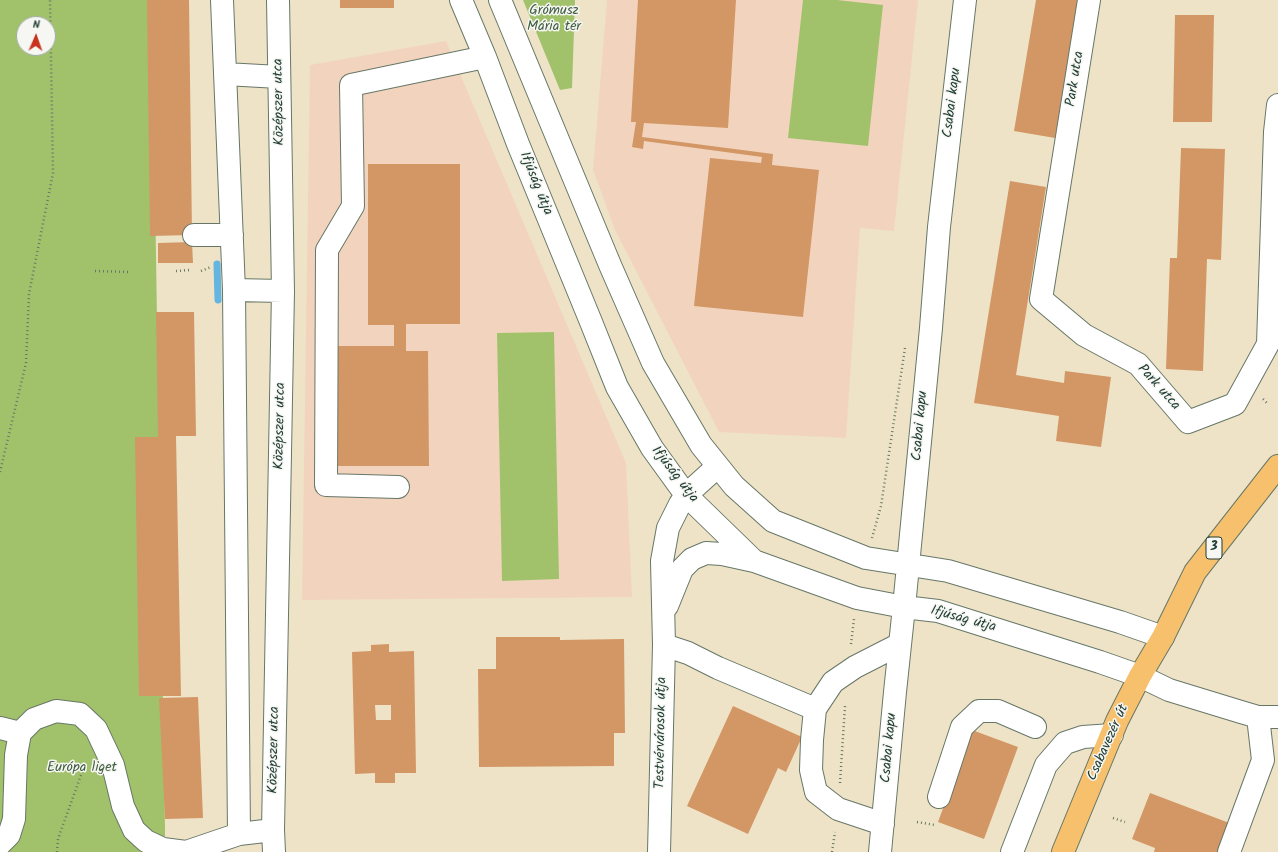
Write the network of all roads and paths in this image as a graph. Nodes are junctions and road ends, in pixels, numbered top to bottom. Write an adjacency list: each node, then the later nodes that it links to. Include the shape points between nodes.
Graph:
1 (50, 0): 25 (path, via 53,173 30,294 26,363)
2 (222, 0): 9 (street)
3 (278, 0): 10 (street, Középszer utca)
4 (461, 0): 8 (street, Ifjúság útja)
5 (500, 0): 23 (street, via 653,364 701,444)
6 (965, 0): 30 (street, Csabai kapu, via 939,227)
7 (1089, 0): 11 (street, Park utca, via 1041,299 1084,335 1138,364 1188,422 1235,404 1268,344)
8 (485, 57): 26 (street, via 351,85 353,206 327,250 326,485); 27 (street, Ifjúság útja, via 616,387 652,448)
9 (225, 74): 10 (street); 12 (street)
10 (279, 78): 21 (street, Középszer utca)
11 (1278, 104)
12 (232, 235): 13 (street); 20 (street)
13 (194, 236)
14 (212, 267): 17 (path)
15 (190, 270): 19 (path)
16 (95, 271): 18 (path)
17 (201, 271)
18 (129, 272)
19 (176, 272)
20 (234, 290): 21 (street); 54 (street)
21 (283, 291): 53 (street, Középszer utca)
22 (905, 346): 28 (path, via 881,506)
23 (718, 466): 27 (street, Testvérvárosok útja); 28 (street, via 734,486 773,521)
24 (1278, 466): 34 (main road, 3, via 1195,572)
25 (0, 472)
26 (398, 487)
27 (686, 494): 29 (street, Ifjúság útja); 33 (street, Testvérvárosok útja, via 668,528 663,554)
28 (866, 558): 30 (street)
29 (754, 561): 31 (street, Ifjúság útja); 33 (street, Testvérvárosok útja, via 706,553 692,560 682,569)
30 (908, 565): 32 (street, Csabai kapu); 34 (street, via 948,571)
31 (857, 598): 32 (street, Ifjúság útja); 37 (path)
32 (904, 607): 35 (street, Csabai kapu); 38 (street, Ifjúság útja, via 938,611)
33 (664, 615): 36 (street, Testvérvárosok útja)
34 (1162, 637): 38 (main road, Csabavezér út / 3)
35 (900, 644): 37 (street); 51 (street, Csabai kapu)
36 (664, 645): 40 (street); 58 (street, Testvérvárosok útja)
37 (848, 672): 40 (street, via 834,682)
38 (1140, 676): 41 (street, Ifjúság útja, via 1169,690); 44 (main road, Csabavezér út / 3)
39 (845, 705): 47 (path)
40 (815, 709): 47 (street, via 811,770 816,792)
41 (1268, 717): 63 (street, via 1263,760)
42 (1035, 727): 46 (street, via 998,711 979,711 962,727)
43 (10, 731): 54 (street, via 56,711 80,714 96,729 113,765 123,806 134,830 146,842 163,849 186,852); 55 (street, via 16,755 14,819 9,835)
44 (1112, 735): 61 (street, via 1083,737 1065,743 1051,759 1046,765); 62 (main road, Csabavezér út / 3)
45 (86, 761): 56 (path, via 58,839)
46 (938, 798)
47 (838, 809): 51 (street); 59 (path)
48 (1113, 818): 50 (path)
49 (917, 822): 52 (path)
50 (1125, 822)
51 (883, 824): 60 (street, Csabai kapu)
52 (935, 825)
53 (273, 830): 54 (street); 57 (street, Középszer utca)
54 (239, 834)
55 (0, 844)
56 (57, 852)
57 (274, 852)
58 (659, 852)
59 (832, 852)
60 (880, 852)
61 (1012, 852)
62 (1063, 852)
63 (1229, 852)

